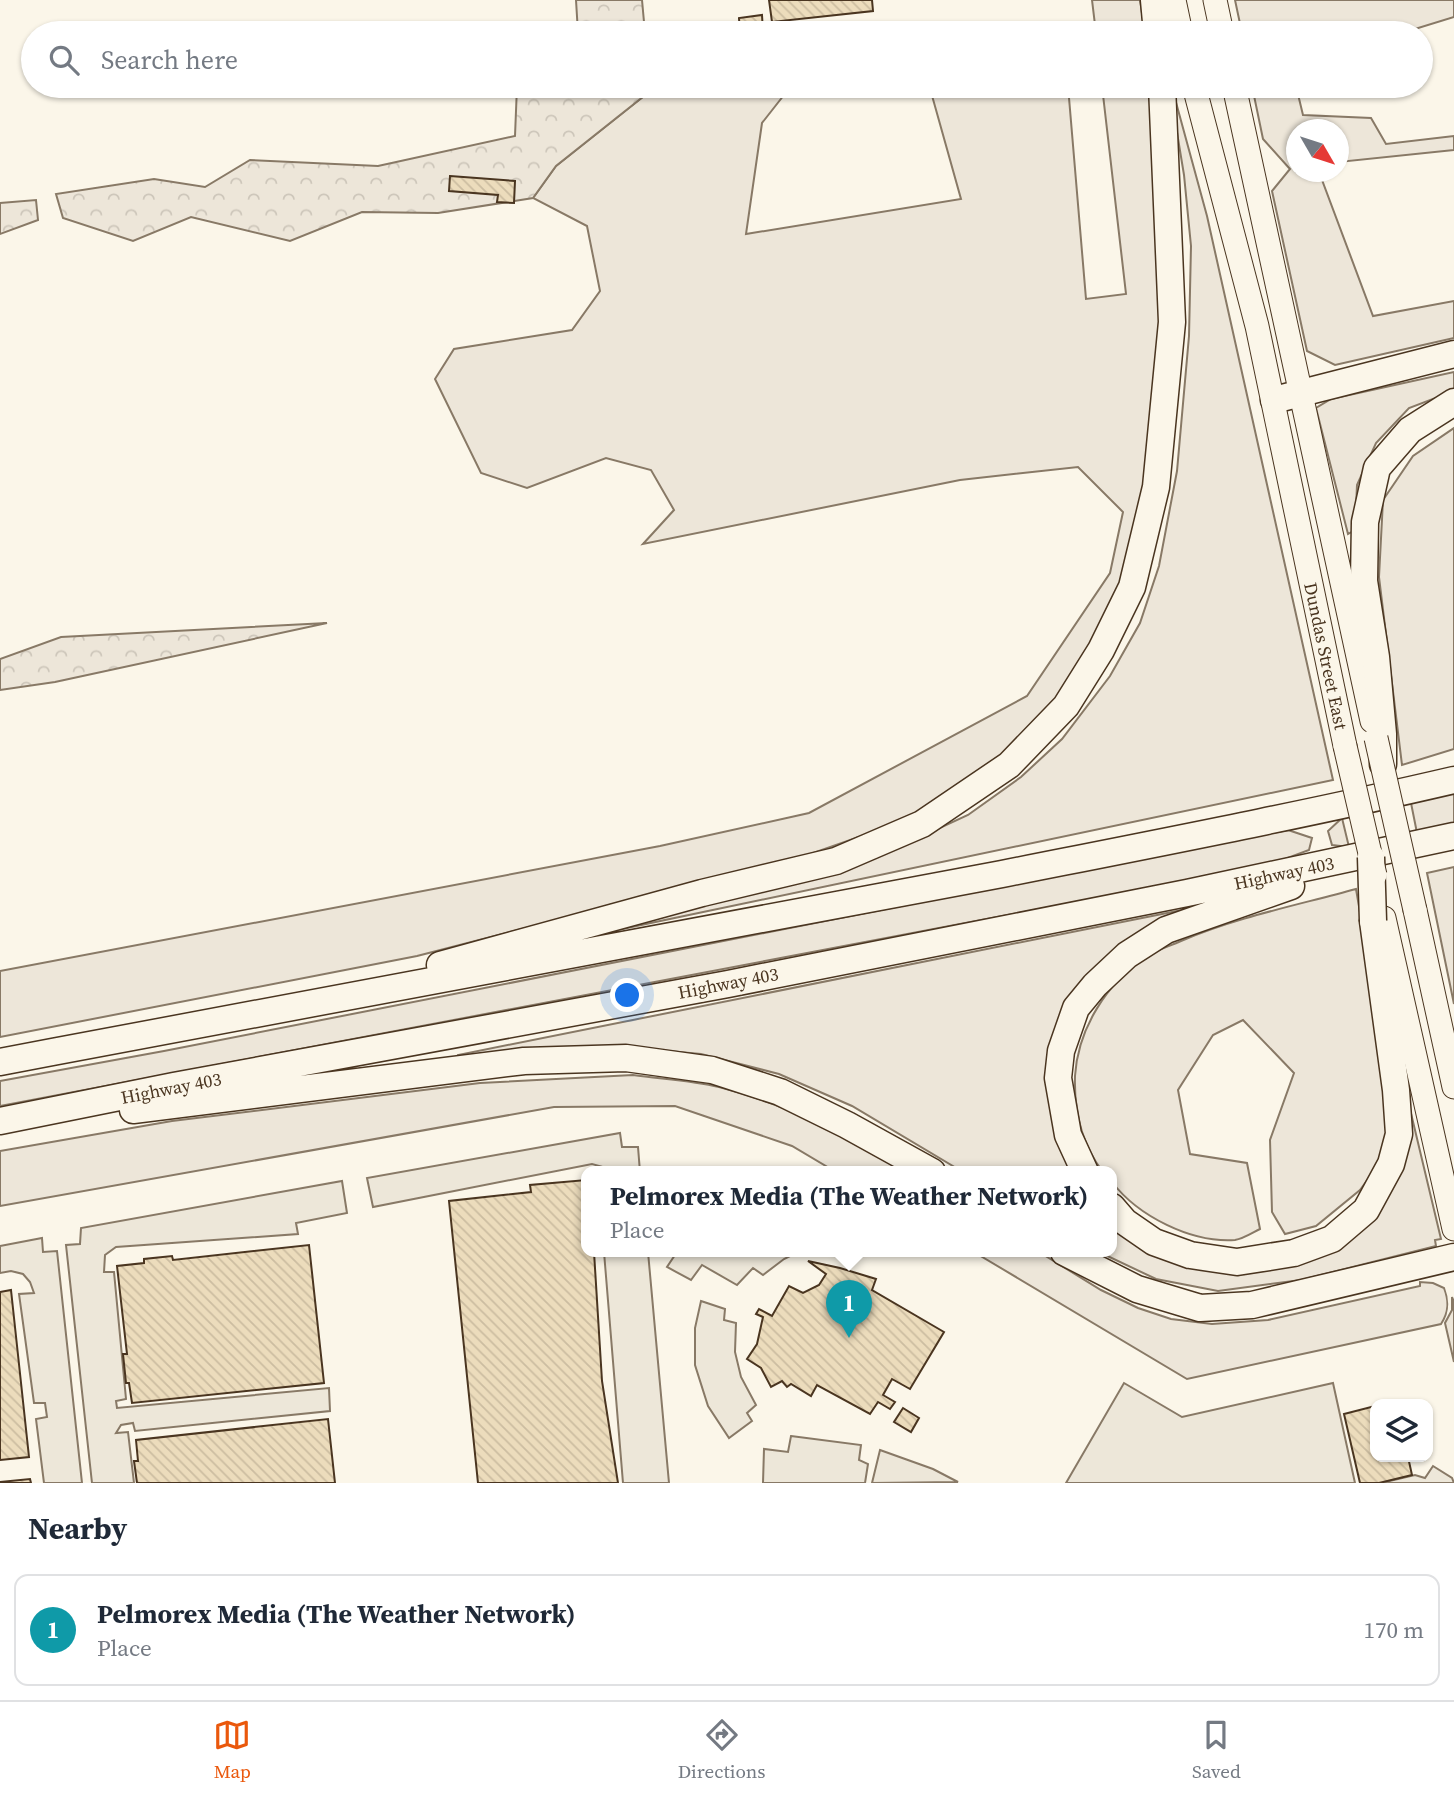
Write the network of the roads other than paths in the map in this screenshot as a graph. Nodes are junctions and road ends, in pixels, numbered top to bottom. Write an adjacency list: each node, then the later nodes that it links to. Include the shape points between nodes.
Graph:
1 (1154, 0): 4 (highway)
2 (1174, 0): 5 (main road)
3 (1215, 0): 6 (main road)
4 (1156, 21)
5 (1178, 21)
6 (1219, 21)
7 (1163, 98): 23 (highway, via 1172,323 1156,487 1132,587 1066,706 1009,765 955,802 922,824 836,861 457,959)
8 (1197, 98): 12 (main road, Dundas Street East)
9 (1237, 98): 11 (main road, Dundas Street East)
10 (1454, 354): 11 (highway)
11 (1301, 394): 12 (highway); 14 (main road, Dundas Street East)
12 (1274, 400): 21 (main road, Dundas Street East, bridge)
13 (1454, 402): 14 (highway, via 1410,430 1377,468 1365,522 1364,581 1376,657)
14 (1380, 736): 16 (highway, bridge)
15 (1454, 762): 18 (highway, via 1394,779)
16 (1383, 770): 25 (main road, bridge)
17 (1454, 780): 18 (highway)
18 (1324, 810): 23 (highway, via 662,940)
19 (1454, 836): 20 (highway, Highway 403)
20 (1409, 846): 26 (highway, Highway 403, via 782,973); 29 (highway, via 1166,930 1127,955 1096,985 1076,1008 1061,1051 1058,1078 1068,1135)
21 (1371, 857): 22 (highway, bridge)
22 (1379, 919): 30 (highway, via 1399,1134 1391,1164 1366,1210 1332,1238 1294,1253 1237,1262 1190,1255 1154,1242); 31 (main road)
23 (337, 997): 24 (highway)
24 (0, 1062)
25 (1454, 1087)
26 (75, 1107): 27 (highway, Highway 403); 28 (highway, via 135,1110 524,1062 626,1058 712,1070 780,1091)
27 (0, 1121)
28 (921, 1166)
29 (1082, 1166)
30 (1117, 1214)
31 (1454, 1228)
32 (1074, 1257): 33 (highway, via 1137,1289 1200,1308 1252,1305)
33 (1454, 1257)

